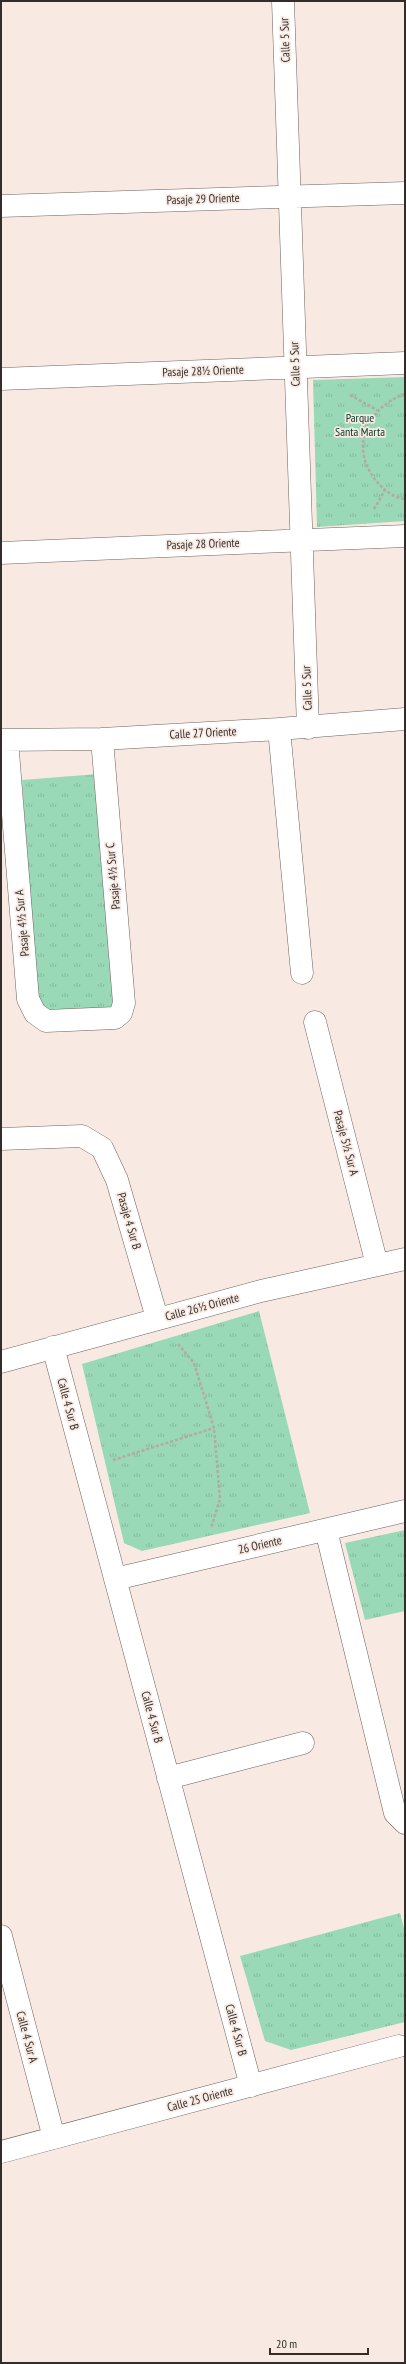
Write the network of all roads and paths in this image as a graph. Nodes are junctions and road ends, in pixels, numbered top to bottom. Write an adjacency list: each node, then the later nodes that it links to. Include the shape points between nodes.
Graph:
1 (283, 1): 3 (street, Calle 5 Sur)
2 (405, 193): 3 (street, Pasaje 29 Oriente)
3 (290, 196): 4 (street, Pasaje 29 Oriente); 6 (street, Calle 5 Sur)
4 (1, 206)
5 (405, 363): 6 (street, Pasaje 28½ Oriente)
6 (296, 367): 7 (street, Pasaje 28½ Oriente); 11 (street, Calle 5 Sur)
7 (1, 379)
8 (405, 394): 9 (path, via 391,399 378,410 367,425 363,442 364,460 372,477 385,490)
9 (405, 499)
10 (405, 536): 11 (street, Pasaje 28 Oriente)
11 (301, 540): 12 (street, Pasaje 28 Oriente); 14 (street, Calle 5 Sur)
12 (1, 552)
13 (405, 719): 14 (street, Calle 27 Oriente)
14 (308, 728): 15 (street, Calle 27 Oriente)
15 (279, 729): 16 (street, Calle 27 Oriente); 18 (street)
16 (102, 738): 17 (street, Calle 27 Oriente); 19 (street, Pasaje 4½ Sur C, via 124,1003)
17 (4, 740): 19 (street, Pasaje 4½ Sur A, via 28,999 35,1013 46,1021 115,1018)
18 (302, 973)
19 (121, 1012)
20 (315, 1022): 23 (street, Pasaje 5½ Sur A)
21 (1, 1139): 24 (street, Pasaje 4 Sur B, via 82,1136 102,1148 117,1180)
22 (405, 1258): 23 (street, Calle 26½ Oriente)
23 (377, 1265): 24 (street, Calle 26½ Oriente)
24 (157, 1318): 25 (street, Calle 26½ Oriente); 27 (path, via 194,1363)
25 (53, 1347): 26 (street, Calle 26½ Oriente); 28 (street, Calle 4 Sur B)
26 (1, 1362)
27 (214, 1428): 28 (path); 31 (path, via 220,1499)
28 (86, 1469): 32 (street, Calle 4 Sur B)
29 (405, 1511): 30 (street, 26 Oriente)
30 (326, 1530): 31 (street, 26 Oriente); 35 (street, via 395,1813 397,1818)
31 (201, 1559): 32 (street, 26 Oriente)
32 (115, 1578): 34 (street, Calle 4 Sur B)
33 (302, 1743): 34 (street)
34 (168, 1778): 38 (street, Calle 4 Sur B)
35 (405, 1823)
36 (1, 1936): 39 (street, Calle 4 Sur A)
37 (399, 2046): 38 (street, Calle 25 Oriente)
38 (251, 2086): 39 (street, Calle 25 Oriente)
39 (54, 2138): 40 (street, Calle 25 Oriente)
40 (1, 2152)

